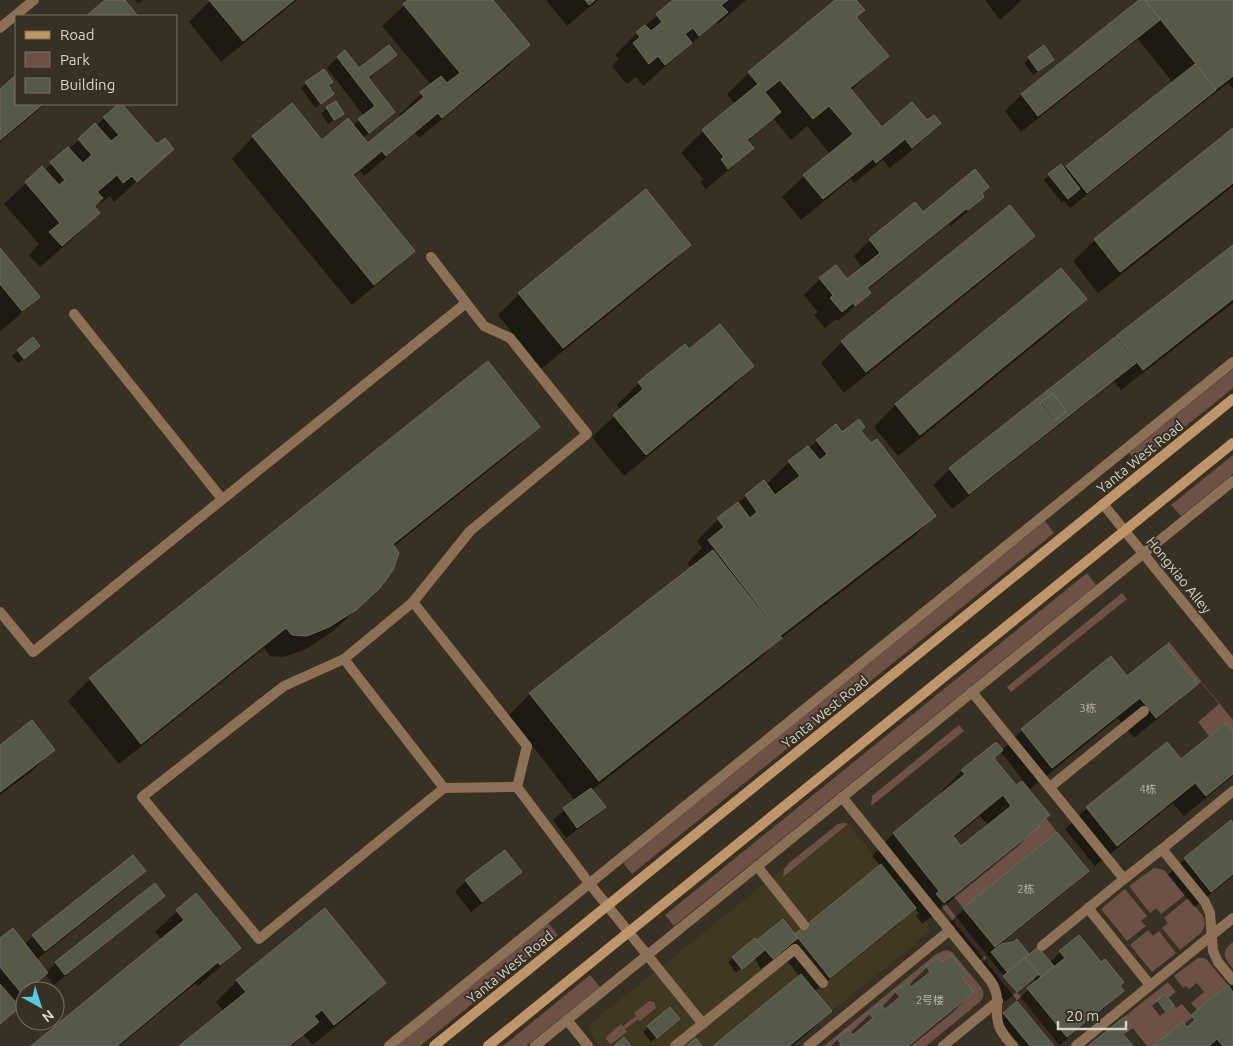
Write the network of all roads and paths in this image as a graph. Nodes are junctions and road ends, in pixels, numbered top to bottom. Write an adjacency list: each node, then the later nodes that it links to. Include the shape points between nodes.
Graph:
1 (34, 0): 2 (street)
2 (16, 15)
3 (15, 16): 4 (street)
4 (0, 28)
5 (431, 257): 6 (street)
6 (466, 303): 12 (street); 16 (street, via 484,326 510,338 587,434 470,531)
7 (74, 314): 12 (street)
8 (1233, 362): 30 (street)
9 (1233, 399): 13 (main road, Yanta West Road)
10 (1233, 443): 14 (main road)
11 (1233, 481): 15 (street)
12 (222, 499): 17 (street, via 33,652)
13 (1104, 504): 14 (street, Hongxiao Alley); 31 (main road, Yanta West Road)
14 (1125, 531): 15 (street, Hongxiao Alley); 36 (main road)
15 (1143, 553): 19 (street, Hongxiao Alley); 20 (street)
16 (413, 602): 18 (street); 22 (street, via 527,746)
17 (0, 612)
18 (344, 659): 24 (street); 24 (street, via 284,686 142,797 259,939)
19 (1233, 664)
20 (972, 692): 23 (street); 26 (street)
21 (1144, 711): 23 (street)
22 (517, 787): 24 (street); 30 (street)
23 (1050, 787): 29 (street)
24 (444, 788)
25 (1233, 791): 27 (street)
26 (842, 797): 28 (street); 35 (street)
27 (1162, 848): 29 (street); 37 (street, via 1205,902 1210,913)
28 (757, 866): 34 (street); 39 (street)
29 (1124, 879): 32 (street)
30 (590, 883): 31 (street); 46 (street)
31 (608, 906): 36 (street); 47 (main road, Yanta West Road)
32 (1088, 908): 38 (street); 42 (street)
33 (1233, 918): 37 (street)
34 (804, 925)
35 (950, 930): 43 (street, via 990,980); 52 (street)
36 (629, 932): 39 (street); 48 (main road)
37 (1212, 936): 40 (street, via 1214,954); 42 (street)
38 (1042, 946)
39 (647, 955): 44 (street); 45 (street)
40 (1233, 980)
41 (823, 983): 45 (street, via 795,949)
42 (1150, 985): 55 (street)
43 (998, 1001): 53 (street); 54 (street, via 1000,1027)
44 (567, 1020): 49 (street); 50 (street)
45 (703, 1024): 51 (street)
46 (388, 1046)
47 (434, 1046)
48 (488, 1046)
49 (535, 1046)
50 (588, 1046)
51 (675, 1046)
52 (808, 1046)
53 (943, 1046)
54 (1013, 1046)
55 (1076, 1046)

